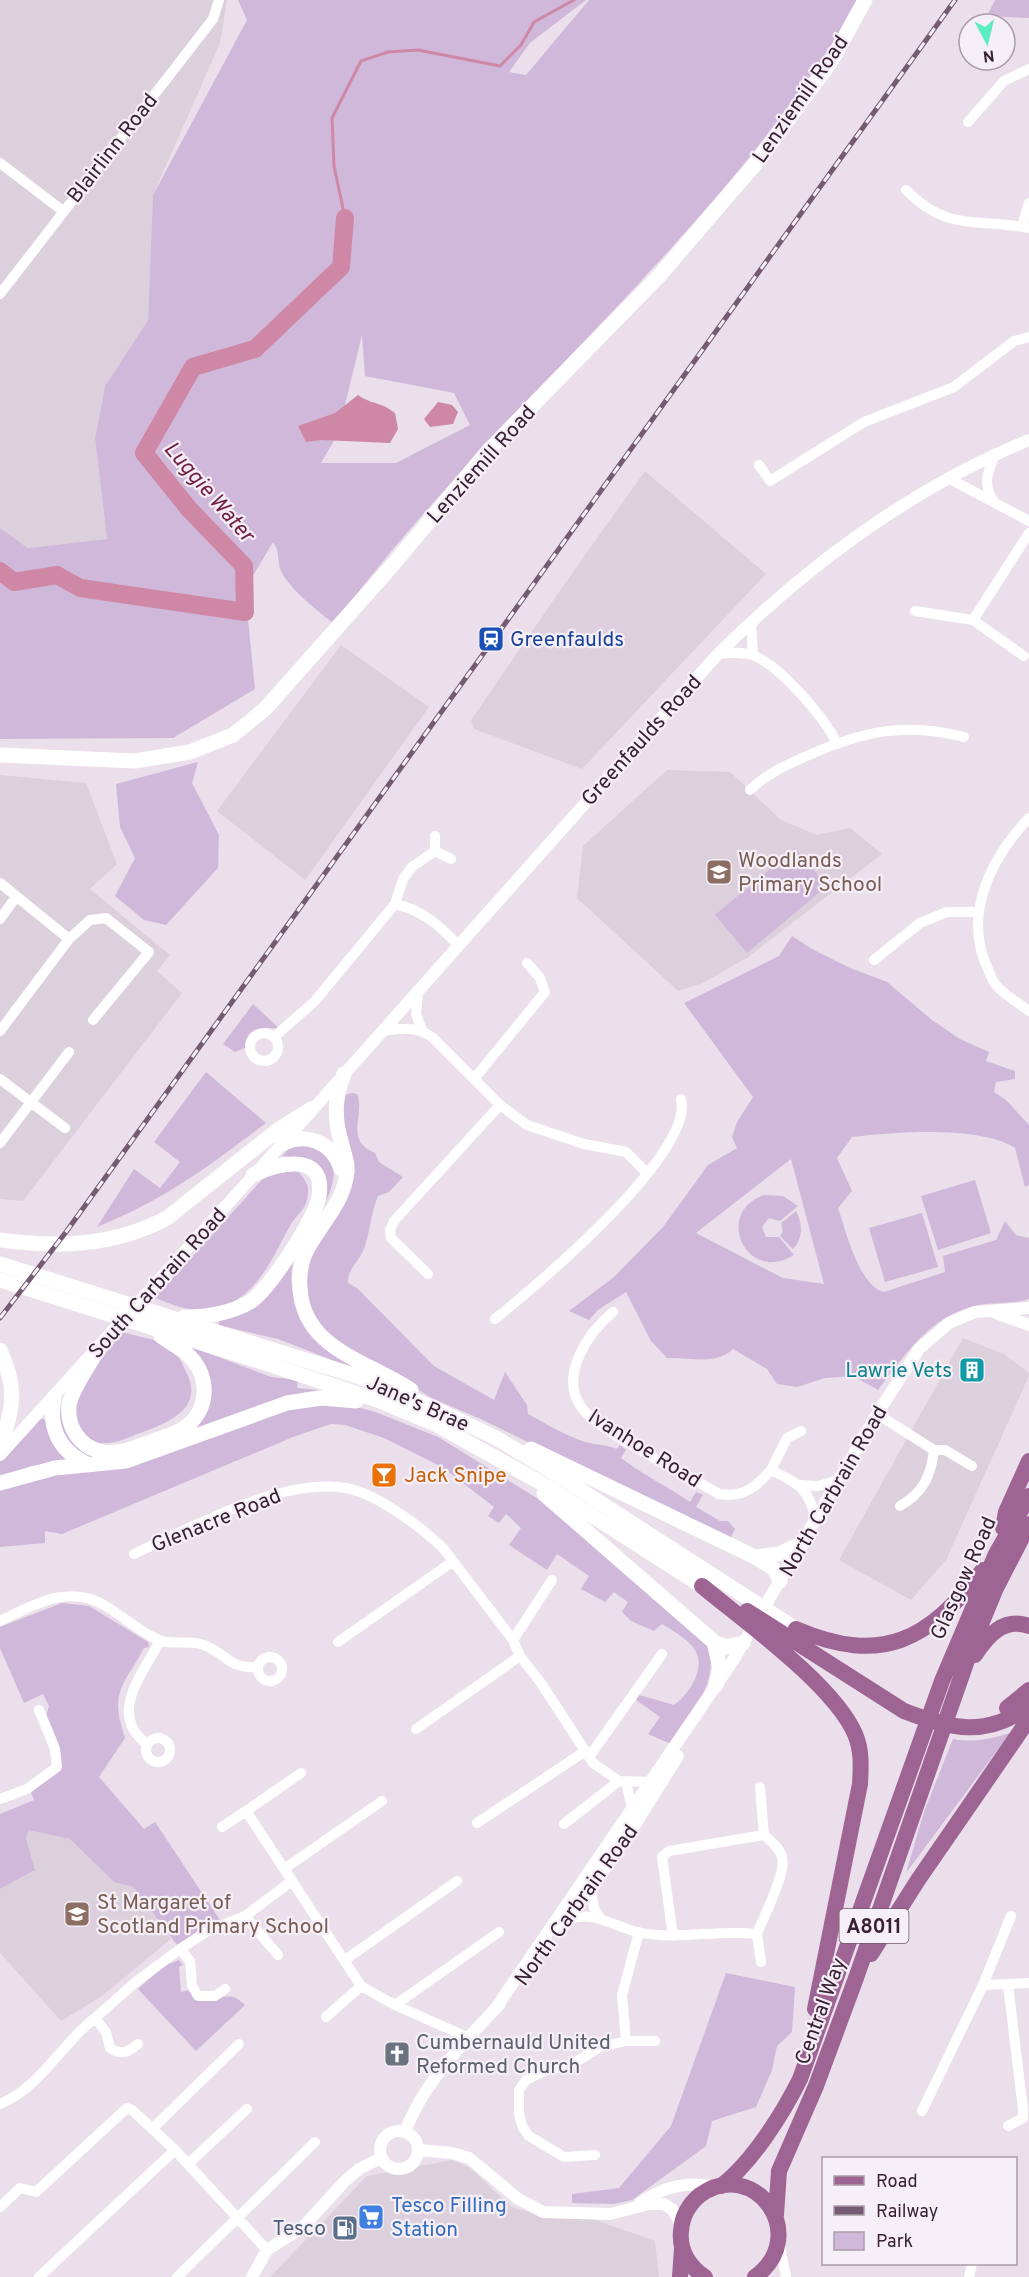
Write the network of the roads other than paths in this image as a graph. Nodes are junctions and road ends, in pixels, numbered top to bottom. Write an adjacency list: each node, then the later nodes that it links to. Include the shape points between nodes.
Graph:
1 (219, 0): 8 (street, Blairlinn Road, via 213,19)
2 (865, 0): 27 (main road, Lenziemill Road, via 832,60 756,163 659,276 488,452 265,709 233,735 190,752 135,760)
3 (1029, 69): 4 (street, via 1004,81)
4 (968, 122)
5 (0, 163): 8 (street)
6 (906, 190): 9 (street, via 918,203 941,216 969,224)
7 (1029, 203): 9 (street)
8 (63, 211): 10 (street, Blairlinn Road)
9 (1025, 227)
10 (0, 294)
11 (1029, 337): 14 (street, via 1014,341 954,387 864,422 770,481)
12 (1029, 440): 13 (street, Greenfaulds Road)
13 (995, 456): 15 (street, Greenfaulds Road); 16 (street, via 986,478)
14 (759, 465)
15 (948, 478): 16 (street); 21 (street, Greenfaulds Road, via 822,562)
16 (995, 503): 17 (street)
17 (1029, 521)
18 (1029, 533): 20 (street)
19 (915, 610): 20 (street)
20 (973, 620): 24 (street)
21 (751, 622): 22 (street, Greenfaulds Road); 23 (street)
22 (718, 654): 23 (street); 39 (street, Greenfaulds Road)
23 (753, 654): 26 (street, via 818,712)
24 (1024, 656)
25 (964, 737): 26 (street, via 895,729)
26 (837, 742): 28 (street, via 785,765)
27 (0, 755)
28 (750, 790)
29 (1029, 818): 36 (street, via 1011,837)
30 (435, 836): 31 (street)
31 (435, 851): 32 (street); 35 (street, via 412,867 403,879)
32 (451, 859)
33 (0, 884): 34 (street)
34 (16, 897): 37 (street); 38 (street)
35 (395, 904): 39 (street, via 412,908 436,922); 48 (street, via 315,1001)
36 (976, 912): 40 (street, via 947,912 920,923); 43 (street, via 980,952 996,986)
37 (0, 919)
38 (69, 939): 44 (street, via 90,920 106,918 149,952); 46 (street)
39 (458, 945): 42 (street, Greenfaulds Road)
40 (874, 960)
41 (527, 963): 52 (street, via 540,978 545,992)
42 (418, 992): 45 (street, via 416,1014); 47 (street, Greenfaulds Road)
43 (1029, 1011)
44 (93, 1020)
45 (422, 1030): 47 (street); 52 (street)
46 (0, 1031)
47 (383, 1031): 50 (street, Greenfaulds Road)
48 (274, 1037)
49 (69, 1052): 54 (street)
50 (344, 1074): 56 (street, Greenfaulds Road); 62 (main road, via 335,1106 347,1164)
51 (0, 1079): 54 (street)
52 (474, 1079): 55 (street)
53 (681, 1099): 60 (street, via 684,1110 670,1142)
54 (31, 1102): 57 (street); 58 (street)
55 (500, 1105): 60 (street, via 527,1125 584,1144 626,1152); 65 (street, via 390,1230 392,1238)
56 (311, 1109): 59 (street, South Carbrain Road); 63 (main road, via 167,1218 129,1235 61,1245)
57 (65, 1128)
58 (0, 1143)
59 (282, 1144): 61 (street, South Carbrain Road); 62 (main road, via 297,1138 322,1144 337,1158)
60 (647, 1173): 71 (street, via 566,1260)
61 (253, 1175): 70 (main road, via 279,1163 299,1163 314,1173 320,1188 317,1205 274,1278 250,1302 233,1310 200,1317); 74 (street, South Carbrain Road)
62 (345, 1180): 77 (main road, via 341,1196 302,1261 300,1294 306,1317 328,1343 402,1384)
63 (0, 1240)
64 (0, 1264): 70 (main road, Jane's Brae)
65 (428, 1274)
66 (0, 1280): 73 (main road, Jane's Brae)
67 (1029, 1308): 68 (street, North Carbrain Road)
68 (989, 1310): 72 (street); 79 (street, North Carbrain Road, via 949,1323 919,1349)
69 (613, 1312): 89 (street, Ivanhoe Road, via 593,1331 578,1364 574,1392 582,1409 621,1438 719,1494 747,1492)
70 (166, 1316): 77 (main road, Jane's Brae, via 363,1378)
71 (495, 1318)
72 (1029, 1324)
73 (155, 1329): 74 (main road, via 195,1364 204,1383 204,1401 182,1429 137,1447 100,1452 83,1443 72,1429 70,1397); 78 (main road, Jane's Brae)
74 (98, 1349): 76 (street, South Carbrain Road)
75 (0, 1350): 82 (main road, via 8,1367 13,1399)
76 (54, 1397): 84 (street, South Carbrain Road); 87 (main road, via 51,1416 55,1434 63,1448)
77 (440, 1411): 81 (main road, Jane's Brae)
78 (406, 1412): 85 (main road, Jane's Brae); 87 (main road, via 335,1398 305,1399 126,1461)
79 (877, 1414): 83 (street); 90 (street, North Carbrain Road)
80 (801, 1431): 89 (street, Ivanhoe Road, via 787,1438)
81 (496, 1438): 100 (main road, via 541,1453); 107 (main road, Jane's Brae)
82 (0, 1447)
83 (934, 1450): 88 (street, via 945,1450); 94 (street, via 932,1472 916,1497)
84 (0, 1455)
85 (504, 1461): 104 (main road, Jane's Brae); 112 (main road)
86 (1029, 1461): 98 (main road, via 1006,1512)
87 (87, 1464): 91 (main road, via 31,1472)
88 (972, 1466)
89 (771, 1470): 92 (street)
90 (839, 1480): 92 (street, via 818,1486); 95 (street, North Carbrain Road)
91 (0, 1483)
92 (800, 1485): 95 (street, via 810,1498)
93 (1029, 1496): 98 (main road, Glasgow Road / A8011)
94 (900, 1506)
95 (816, 1520): 97 (street, North Carbrain Road)
96 (1029, 1524): 117 (main road, Glasgow Road / A8011)
97 (801, 1544): 100 (main road, via 778,1554); 103 (street, North Carbrain Road)
98 (997, 1552): 107 (main road, via 942,1618 907,1638 872,1646 850,1646); 117 (main road, Glasgow Road / A8011)
99 (134, 1554): 101 (street, Glenacre Road, via 271,1494 323,1485 348,1488 371,1497 430,1536)
100 (755, 1557): 103 (main road, via 774,1569)
101 (452, 1562): 108 (street, Glenacre Road); 110 (street)
102 (552, 1580): 108 (street)
103 (780, 1581): 111 (street, North Carbrain Road)
104 (702, 1586): 119 (main road, via 920,1718 972,1728 1002,1722); 167 (main road, via 825,1692 850,1724 858,1745 860,1784 816,2006)
105 (0, 1621): 109 (street, via 69,1594 105,1605)
106 (1029, 1626): 117 (main road, via 1019,1622 998,1628)
107 (796, 1629): 118 (main road, via 899,1698 939,1715 991,1715 1013,1705)
108 (513, 1640): 114 (street, Glenacre Road)
109 (160, 1641): 115 (street, via 198,1642 241,1668); 123 (street, via 128,1700 129,1721)
110 (338, 1642)
111 (743, 1643): 112 (main road)
112 (725, 1649): 116 (street, North Carbrain Road); 116 (main road)
113 (662, 1654): 124 (street)
114 (520, 1656): 122 (street); 124 (street, Glenacre Road)
115 (257, 1667)
116 (720, 1679): 128 (street, North Carbrain Road)
117 (953, 1681): 125 (main road, Central Way / A8011)
118 (1029, 1690)
119 (1029, 1706)
120 (39, 1710): 130 (street, via 55,1749 57,1767 27,1789)
121 (1029, 1719): 157 (main road)
122 (416, 1729)
123 (147, 1744)
124 (587, 1754): 127 (street, Glenacre Road, via 602,1772); 134 (street)
125 (922, 1763): 157 (main road, Central Way / A8011); 167 (main road, Central Way / A8011)
126 (301, 1773): 133 (street)
127 (622, 1782): 128 (street); 132 (street); 135 (street)
128 (658, 1782): 132 (street, North Carbrain Road); 136 (street, North Carbrain Road)
129 (760, 1787): 138 (street)
130 (0, 1799)
131 (382, 1801): 139 (street)
132 (633, 1810): 136 (street); 140 (street, North Carbrain Road)
133 (246, 1811): 137 (street); 139 (street)
134 (477, 1823)
135 (564, 1824)
136 (634, 1825): 143 (street, North Carbrain Road)
137 (222, 1827)
138 (764, 1835): 151 (street, via 782,1857 782,1869); 152 (street, via 681,1848 662,1857)
139 (284, 1869): 141 (street)
140 (589, 1874): 143 (street); 148 (street, North Carbrain Road)
141 (292, 1881): 144 (street); 155 (street)
142 (457, 1881): 155 (street)
143 (590, 1888): 146 (street, North Carbrain Road); 147 (street)
144 (245, 1916): 153 (street); 154 (street)
145 (1011, 1916): 159 (street)
146 (569, 1918): 147 (street); 148 (street); 164 (street, North Carbrain Road, via 534,1968)
147 (600, 1918): 150 (street)
148 (554, 1926): 164 (street, North Carbrain Road)
149 (499, 1932): 163 (street)
150 (639, 1932): 152 (street); 169 (street, via 622,1995)
151 (757, 1934): 152 (street, via 736,1931); 156 (street)
152 (673, 1936)
153 (180, 1949): 162 (street, via 190,1962 192,1986 198,1996 215,1996); 166 (street)
154 (278, 1955)
155 (345, 1960): 161 (street)
156 (761, 1962)
157 (856, 1978): 188 (main road, Central Way / A8011, via 779,2171)
158 (1029, 1983): 160 (street)
159 (983, 1985): 160 (street); 175 (street)
160 (1008, 1985): 176 (street, via 1023,2109 1023,2118)
161 (361, 1986): 163 (street); 165 (street)
162 (225, 1989)
163 (395, 2006): 168 (street)
164 (496, 2008): 168 (street, North Carbrain Road)
165 (326, 2017)
166 (95, 2018): 171 (street, via 106,2032 110,2048 118,2053); 173 (street, via 80,2029 52,2065 12,2099)
167 (816, 2036): 185 (main road, Central Way / A8011, via 790,2098 739,2169)
168 (467, 2037): 178 (street, North Carbrain Road, via 416,2109)
169 (626, 2041): 170 (street); 182 (street, via 600,2047 571,2065 546,2070 526,2080 519,2090 519,2115 529,2136 564,2157)
170 (655, 2041)
171 (138, 2044)
172 (239, 2044): 177 (street)
173 (0, 2104)
174 (247, 2109): 184 (street)
175 (922, 2111)
176 (1008, 2126)
177 (152, 2128): 180 (street); 186 (street, via 127,2108 36,2192 20,2188)
178 (405, 2132): 181 (street, via 415,2138); 183 (street, via 392,2132 382,2140)
179 (315, 2142): 189 (street)
180 (175, 2150): 184 (street); 194 (street)
181 (419, 2150): 183 (street, via 415,2162 404,2169 393,2169); 187 (street, via 469,2158 517,2198 543,2212 609,2214)
182 (595, 2155)
183 (381, 2158): 193 (street, via 359,2169 303,2227)
184 (188, 2164): 189 (street)
185 (719, 2186): 187 (street, via 672,2186); 188 (main road, via 734,2185 759,2194); 190 (main road, Central Way, via 697,2197)
186 (0, 2207)
187 (631, 2209): 190 (street, via 664,2204 673,2210)
188 (776, 2215): 191 (main road, Central Way)
189 (238, 2220): 193 (street); 195 (street)
190 (681, 2225): 192 (main road)
191 (779, 2241): 199 (main road, via 771,2262); 200 (street)
192 (682, 2247): 197 (main road); 198 (main road, via 690,2264)
193 (267, 2250): 196 (street)
194 (39, 2277)
195 (177, 2277)
196 (252, 2277)
197 (680, 2277)
198 (705, 2277)
199 (755, 2277)
200 (786, 2277)

